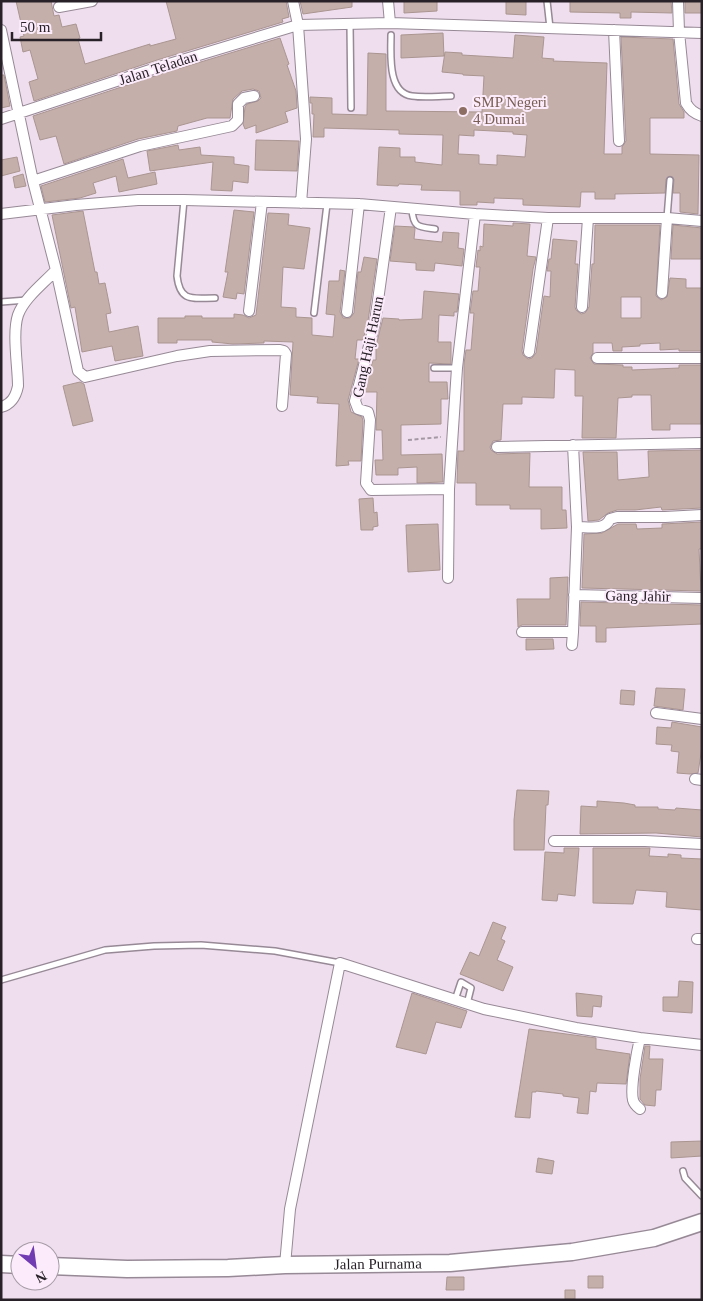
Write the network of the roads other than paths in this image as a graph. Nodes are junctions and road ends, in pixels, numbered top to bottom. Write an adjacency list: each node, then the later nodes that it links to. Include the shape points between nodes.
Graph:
1 (92, 1): 6 (street)
2 (294, 1): 8 (street)
3 (388, 1): 10 (street)
4 (547, 1): 9 (lane)
5 (678, 1): 13 (street)
6 (59, 7)
7 (350, 24): 8 (street, Jalan Teladan); 10 (street, Jalan Teladan); 18 (lane)
8 (298, 25): 19 (street, Jalan Teladan); 27 (street, via 306,139)
9 (550, 28): 10 (street, Jalan Teladan); 12 (street, Jalan Teladan)
10 (390, 29): 17 (lane, via 392,76 396,85 410,96)
11 (1, 30): 15 (street)
12 (614, 30): 13 (street, Jalan Teladan); 22 (street)
13 (679, 32): 14 (street, Jalan Teladan); 20 (street, via 686,102 695,114)
14 (702, 33)
15 (3, 50): 19 (street)
16 (254, 96): 24 (street, via 244,98 238,104 238,120 232,126 140,146)
17 (451, 96)
18 (351, 108)
19 (18, 114): 21 (street, Jalan Teladan); 24 (street)
20 (702, 116)
21 (1, 119)
22 (618, 141)
23 (670, 180): 37 (lane)
24 (33, 181): 31 (street)
25 (184, 200): 26 (street); 31 (street, via 138,200); 42 (lane, via 176,276 178,285 183,295 189,298)
26 (262, 202): 27 (street); 46 (street)
27 (301, 203): 28 (street)
28 (327, 203): 29 (street); 48 (lane)
29 (359, 204): 30 (street); 47 (street)
30 (391, 207): 32 (street); 59 (street, Gang Haji Harun, via 375,322 355,401 358,409 368,412 370,420 366,483 371,490)
31 (39, 208): 33 (street); 40 (street)
32 (412, 208): 34 (street); 39 (lane, via 415,224)
33 (1, 214)
34 (475, 214): 35 (street); 53 (street)
35 (548, 218): 36 (street); 49 (street)
36 (588, 218): 37 (street); 45 (street)
37 (667, 218): 38 (street); 41 (street)
38 (702, 221)
39 (435, 229)
40 (56, 270): 43 (street); 54 (street, via 76,365 81,375 86,377 210,351 280,350 286,354)
41 (662, 293)
42 (215, 298)
43 (28, 300): 44 (lane); 55 (street, via 18,314 16,325 17,394)
44 (1, 302)
45 (582, 307)
46 (249, 311)
47 (347, 312)
48 (314, 313)
49 (529, 352)
50 (597, 358): 51 (street)
51 (702, 358)
52 (434, 368): 53 (lane)
53 (457, 368): 59 (street)
54 (282, 406)
55 (1, 407)
56 (702, 443): 57 (street)
57 (573, 445): 58 (street); 61 (street)
58 (497, 447)
59 (449, 489): 62 (street)
60 (702, 515): 61 (street, via 617,517 610,519 604,527)
61 (577, 527): 63 (street)
62 (448, 578)
63 (574, 596): 64 (street, Gang Jahir); 66 (street)
64 (702, 598)
65 (522, 632): 66 (street)
66 (573, 632): 67 (street)
67 (572, 645)
68 (656, 713): 69 (street)
69 (702, 719)
70 (554, 841): 71 (street)
71 (702, 844)
72 (340, 963): 73 (lane, via 275,951 201,945 154,946 105,950); 74 (street); 82 (street, via 290,1209)
73 (1, 980)
74 (455, 1000): 75 (street); 75 (lane, via 461,982 471,988)
75 (467, 1004): 76 (street, via 484,1010)
76 (640, 1038): 77 (street); 78 (street, via 632,1096)
77 (702, 1045)
78 (640, 1109)
79 (683, 1171): 80 (lane)
80 (702, 1196)
81 (702, 1222): 82 (main road, Jalan Purnama, via 654,1238 572,1252 450,1263)
82 (285, 1265): 83 (main road, Jalan Purnama, via 127,1269)
83 (60, 1266)

